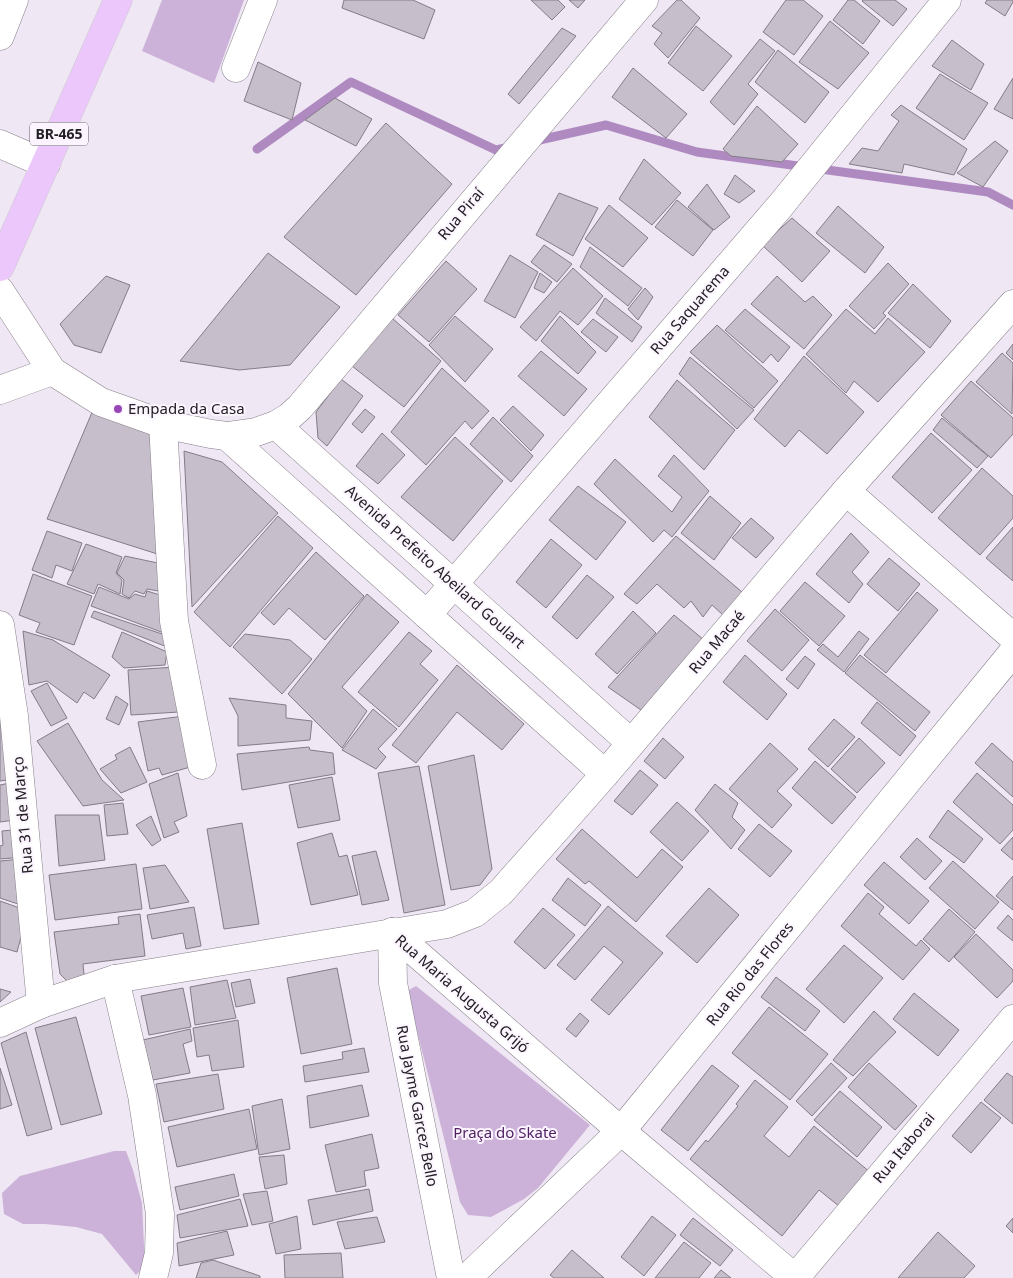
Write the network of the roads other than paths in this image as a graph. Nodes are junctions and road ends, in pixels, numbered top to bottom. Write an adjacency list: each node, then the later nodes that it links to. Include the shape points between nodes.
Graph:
1 (14, 0): 6 (street)
2 (118, 0): 9 (highway, BR-465)
3 (263, 0): 7 (street)
4 (644, 0): 16 (street, Rua Piraí, via 300,407)
5 (947, 0): 19 (street, Rua Saquarema, via 781,205)
6 (0, 36)
7 (236, 68)
8 (0, 144): 9 (street)
9 (46, 164): 10 (highway, BR-465)
10 (0, 267)
11 (0, 291): 13 (street)
12 (1013, 304): 18 (street, Rua Macaé)
13 (52, 371): 14 (street); 15 (street, via 101,402)
14 (0, 390)
15 (163, 424): 17 (street); 26 (street, via 174,621)
16 (276, 425): 17 (street); 19 (street, Avenida Prefeito Abeilard Goulart)
17 (227, 436): 20 (street)
18 (846, 491): 22 (street); 25 (street, Rua Macaé)
19 (454, 584): 20 (street, Rua Saquarema); 25 (street, Avenida Prefeito Abeilard Goulart)
20 (427, 615): 27 (street)
21 (0, 625): 23 (street, Rua 31 de Março)
22 (1013, 637)
23 (3, 652): 30 (street, Rua 31 de Março, via 14,716)
24 (1013, 652): 33 (street, Rua Rio das Flores)
25 (631, 743): 27 (street, Rua Macaé)
26 (202, 765)
27 (604, 774): 28 (street, Rua Macaé, via 501,892 475,913 447,924)
28 (392, 932): 29 (street, Rua Maria Augusta Grijó); 33 (street, Rua Maria Augusta Grijó); 35 (street, Rua Jayme Garcez Bello, via 393,983)
29 (115, 979): 30 (street, Rua Maria Augusta Grijó); 34 (street, via 142,1095 160,1214 159,1253)
30 (41, 1004): 32 (street, Rua Maria Augusta Grijó)
31 (1013, 1019): 37 (street, Rua Itaborai)
32 (0, 1023)
33 (621, 1131): 36 (street, Rua Rio das Flores); 37 (street, Rua Maria Augusta Grijó)
34 (153, 1278)
35 (451, 1278)
36 (467, 1278)
37 (795, 1278)

